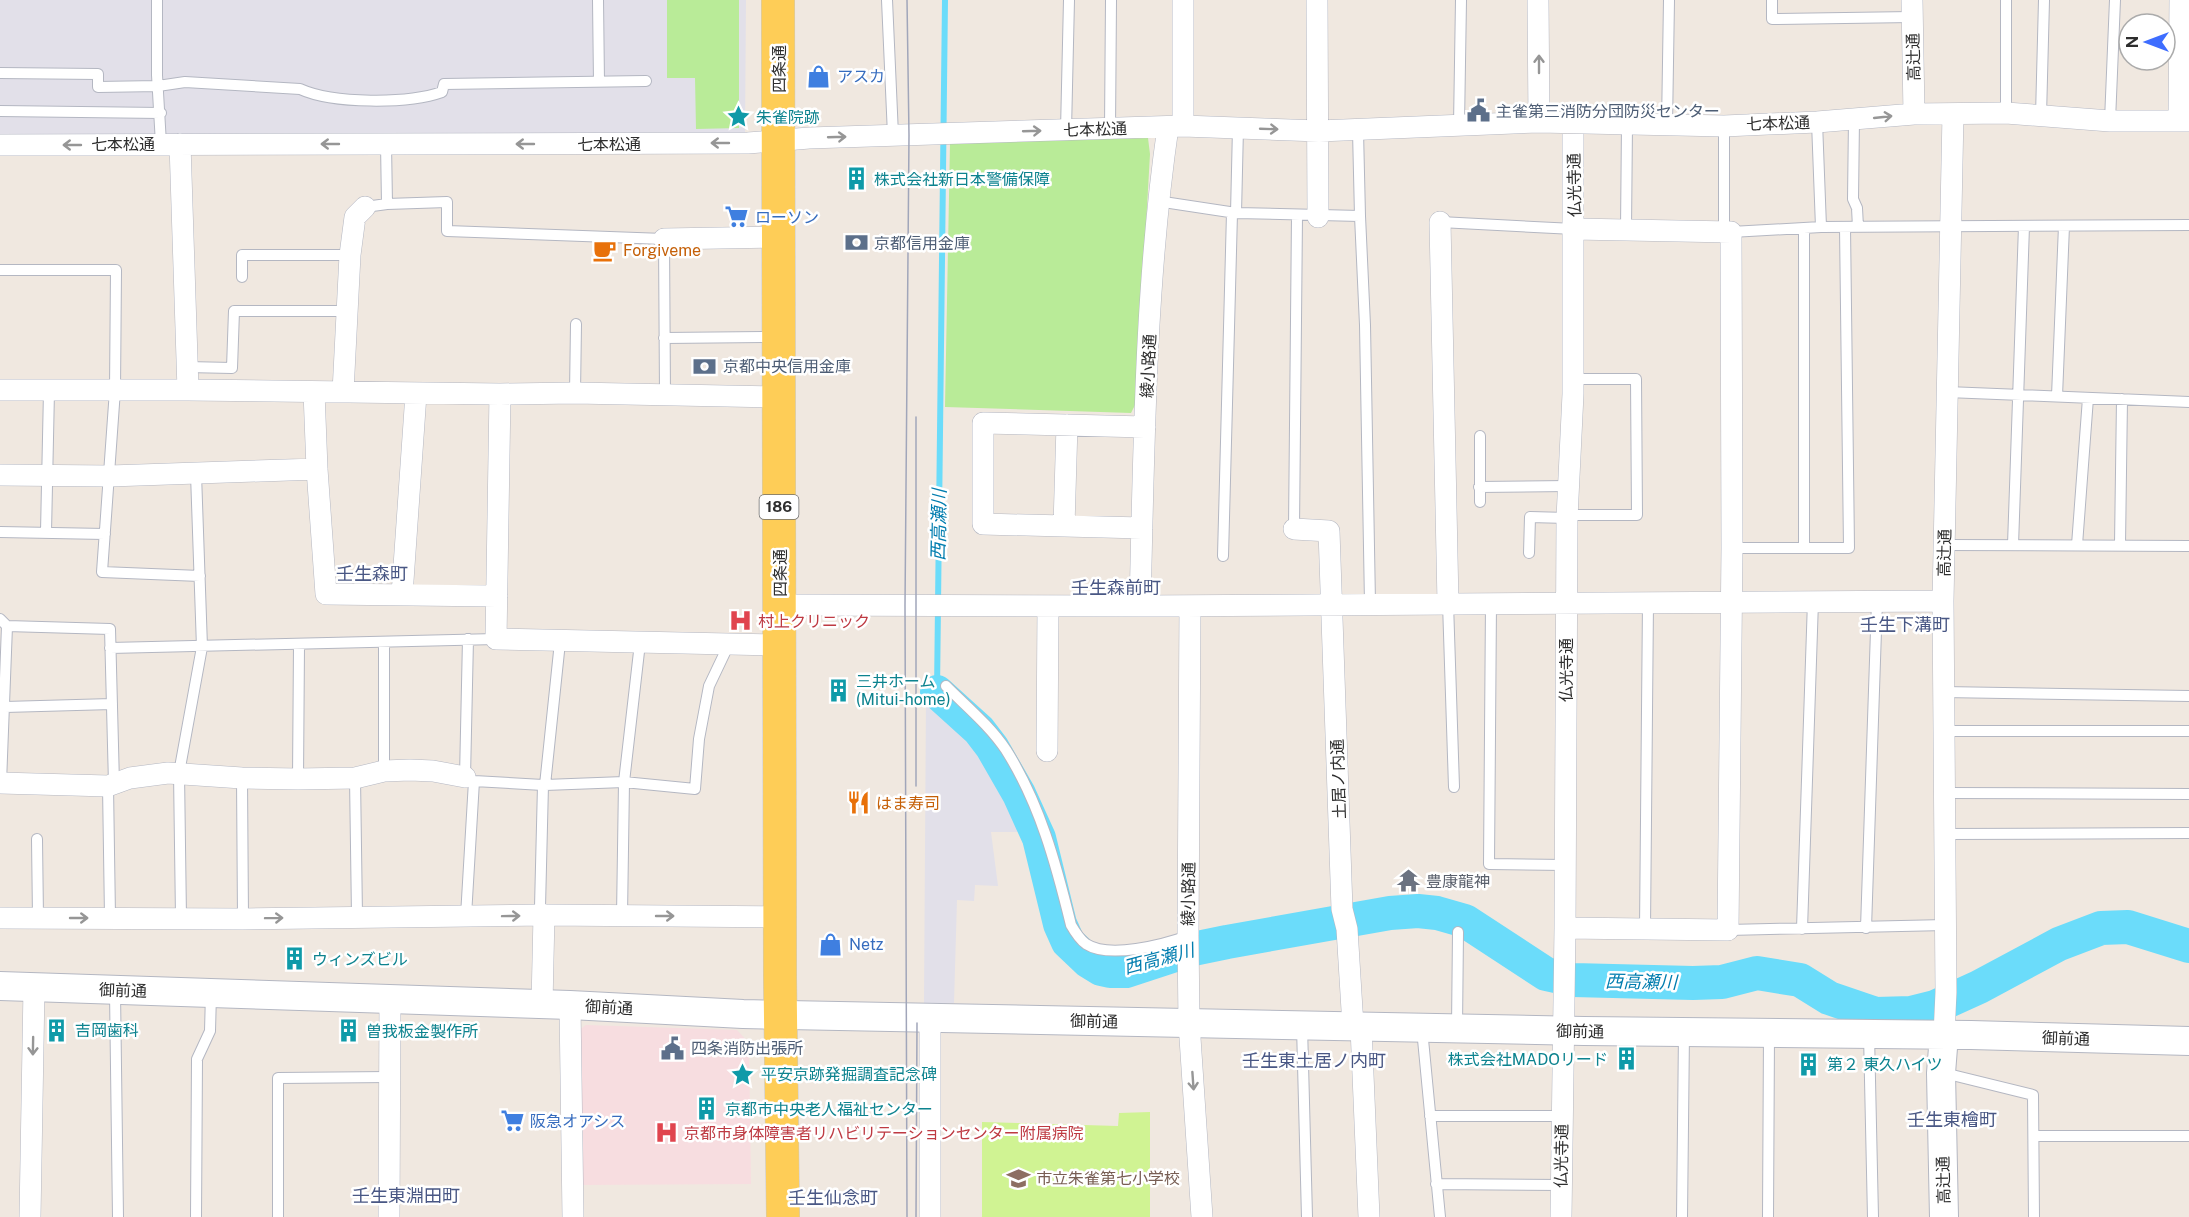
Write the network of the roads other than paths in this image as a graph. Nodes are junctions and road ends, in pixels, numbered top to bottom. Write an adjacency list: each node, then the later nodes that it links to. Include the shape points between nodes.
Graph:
1 (158, 0): 21 (lane)
2 (598, 0): 20 (lane)
3 (778, 0): 45 (main road, 四条通 / 186)
4 (887, 0): 44 (lane)
5 (1069, 0): 41 (lane)
6 (1111, 0): 40 (lane)
7 (1183, 0): 38 (street, 綾小路通)
8 (1317, 0): 42 (street)
9 (1461, 0): 35 (lane)
10 (1538, 0): 31 (street, one-way to 10)
11 (1669, 0): 36 (lane)
12 (1772, 0): 17 (lane, via 1772,19)
13 (2006, 0): 24 (lane)
14 (2044, 0): 27 (lane)
15 (2115, 0): 29 (lane)
16 (2180, 0): 30 (street)
17 (1912, 9): 25 (street, 高辻通)
18 (0, 73): 21 (lane, via 98,74 98,87)
19 (646, 81): 20 (lane)
20 (598, 82): 21 (lane, via 444,84 442,92 425,98 360,100 315,96 300,89 185,82)
21 (158, 86): 23 (lane)
22 (0, 111): 23 (lane)
23 (161, 113): 46 (lane)
24 (2006, 113): 26 (street, 七本松通); 27 (street, 七本松通)
25 (1914, 114): 26 (street, 七本松通); 28 (street, 七本松通, one-way to 25)
26 (1953, 114): 62 (street, 高辻通)
27 (2041, 116): 29 (street, 七本松通)
28 (1854, 119): 32 (street, 七本松通); 61 (lane, via 1853,199)
29 (2110, 121): 30 (street, 七本松通)
30 (2184, 121)
31 (1539, 122): 33 (street, 七本松通); 35 (street, 七本松通)
32 (1817, 122): 37 (street, 七本松通); 59 (lane)
33 (1573, 124): 34 (street, 七本松通); 64 (street, 仏光寺通)
34 (1627, 124): 36 (street, 七本松通); 65 (lane)
35 (1459, 125): 43 (street, 七本松通)
36 (1667, 125): 37 (street, 七本松通)
37 (1724, 126): 66 (lane)
38 (1175, 127): 39 (street, 七本松通); 40 (street, 七本松通); 49 (street, 綾小路通)
39 (1238, 128): 42 (street, 七本松通, one-way to 42); 52 (lane)
40 (1110, 129): 41 (street, 七本松通)
41 (1066, 130): 44 (street, 七本松通, one-way to 41)
42 (1318, 131): 43 (street, 七本松通); 53 (street)
43 (1358, 131): 54 (lane)
44 (893, 135): 45 (street, 七本松通, one-way to 44)
45 (779, 140): 47 (street, 七本松通, one-way to 47); 67 (main road, 四条通 / 186)
46 (170, 144): 47 (street, 七本松通, one-way to 46); 48 (street, 七本松通, one-way to 48); 76 (street)
47 (386, 144): 50 (lane)
48 (0, 145)
49 (1157, 201): 52 (lane); 96 (street, 綾小路通)
50 (387, 204): 51 (lane); 68 (lane, via 447,202 447,231)
51 (365, 207): 69 (street, via 355,217)
52 (1234, 213): 53 (lane); 121 (lane)
53 (1307, 216): 54 (lane); 109 (lane)
54 (1360, 216): 132 (lane)
55 (1440, 222): 64 (lane); 133 (street)
56 (2189, 225): 58 (lane)
57 (2024, 226): 58 (lane); 62 (lane); 89 (lane)
58 (2064, 226): 90 (lane)
59 (1821, 227): 60 (lane); 63 (lane)
60 (1845, 227): 61 (lane); 119 (lane, via 1850,548)
61 (1857, 227): 62 (lane)
62 (1952, 227): 84 (street, 高辻通)
63 (1804, 228): 66 (lane); 119 (lane)
64 (1574, 229): 65 (street); 77 (street, 仏光寺通)
65 (1626, 229): 66 (street)
66 (1727, 231): 118 (street)
67 (779, 237): 68 (street); 74 (main road, 四条通 / 186)
68 (664, 239): 75 (lane)
69 (350, 255): 71 (lane, via 242,255); 72 (street)
70 (0, 270): 79 (lane, via 116,270)
71 (242, 277)
72 (346, 311): 76 (lane, via 234,311 232,368); 83 (street)
73 (576, 324): 85 (lane)
74 (779, 337): 75 (lane); 91 (main road, 四条通 / 186)
75 (664, 338): 88 (lane)
76 (187, 367): 80 (street)
77 (1573, 379): 103 (street, 仏光寺通); 106 (lane, via 1636,379 1637,515)
78 (0, 390): 81 (street)
79 (115, 390): 80 (street); 81 (street); 102 (lane)
80 (188, 390): 82 (street)
81 (49, 391): 101 (lane)
82 (314, 392): 83 (street); 98 (street)
83 (343, 392): 86 (street)
84 (1947, 392): 89 (lane); 113 (street, 高辻通)
85 (575, 393): 87 (street); 88 (street)
86 (416, 394): 87 (street); 123 (street)
87 (500, 394): 124 (street)
88 (665, 395): 91 (street)
89 (2018, 395): 90 (lane); 114 (lane)
90 (2057, 396): 92 (lane)
91 (779, 398): 135 (main road, 四条通 / 186)
92 (2088, 398): 93 (lane); 115 (lane)
93 (2122, 399): 94 (lane); 116 (lane)
94 (2189, 402)
95 (1066, 425): 96 (street); 107 (street); 107 (street, via 983,423 983,524)
96 (1145, 427): 108 (street, 綾小路通)
97 (1480, 436): 104 (lane)
98 (317, 469): 99 (street); 123 (street, via 326,594)
99 (196, 474): 102 (street); 122 (lane)
100 (0, 475): 101 (street)
101 (47, 476): 102 (street); 111 (lane)
102 (110, 476): 112 (lane)
103 (1568, 486): 104 (lane); 106 (street, 仏光寺通)
104 (1479, 487): 105 (lane)
105 (1480, 502)
106 (1567, 516): 120 (lane, via 1530,517); 128 (street, 仏光寺通)
107 (1064, 526): 108 (street)
108 (1142, 528): 137 (street, 綾小路通)
109 (1294, 529): 131 (street, 土居ノ内通, via 1329,531)
110 (0, 532): 111 (lane)
111 (46, 532): 112 (lane)
112 (105, 534): 122 (lane, via 102,572)
113 (1944, 545): 114 (lane); 127 (street, 高辻通)
114 (2013, 545): 115 (lane)
115 (2077, 545): 116 (lane)
116 (2120, 545): 117 (lane)
117 (2189, 546)
118 (1732, 548): 119 (lane); 130 (street)
119 (1804, 548)
120 (1529, 553)
121 (1223, 556)
122 (200, 576): 148 (lane)
123 (402, 595): 124 (street)
124 (497, 596): 141 (street)
125 (1813, 601): 126 (street); 130 (street); 189 (lane)
126 (1877, 601): 127 (street); 187 (lane)
127 (1942, 601): 151 (street, 高辻通)
128 (1567, 602): 129 (street); 134 (street); 174 (street, 仏光寺通)
129 (1648, 602): 130 (street); 188 (lane)
130 (1731, 602): 190 (street)
131 (1332, 603): 132 (street); 138 (street); 205 (street, 土居ノ内通, via 1344,918)
132 (1370, 603): 133 (street)
133 (1448, 603): 134 (street); 168 (lane)
134 (1491, 603): 174 (lane, via 1489,864)
135 (780, 604): 136 (street); 147 (main road, 四条通 / 186)
136 (1048, 606): 137 (street); 157 (street)
137 (1140, 606): 138 (street)
138 (1190, 606): 192 (street, 綾小路通)
139 (3, 623): 149 (lane, via 110,629); 154 (lane)
140 (468, 639): 141 (lane); 143 (lane); 163 (lane)
141 (496, 639): 142 (street)
142 (560, 642): 144 (street); 167 (lane)
143 (384, 643): 146 (lane); 158 (lane)
144 (640, 643): 145 (street); 164 (lane)
145 (729, 644): 147 (street); 164 (lane, via 709,686 695,789)
146 (299, 645): 148 (lane); 162 (lane)
147 (780, 645): 180 (main road, 四条通 / 186)
148 (202, 647): 149 (lane); 159 (lane)
149 (110, 648): 153 (lane)
150 (946, 686): 192 (lane, via 996,736 1014,765 1044,827 1071,925 1078,937 1089,946 1129,949 1156,947)
151 (1943, 692): 152 (lane); 155 (street, 高辻通)
152 (2189, 696)
153 (112, 704): 154 (lane); 166 (lane)
154 (5, 707): 165 (lane)
155 (1944, 731): 156 (lane); 169 (street, 高辻通)
156 (2189, 731)
157 (1047, 751)
158 (384, 771): 161 (street); 163 (street, via 433,771)
159 (179, 773): 160 (street); 166 (street, via 147,774); 183 (lane)
160 (242, 778): 162 (street); 184 (lane)
161 (355, 778): 162 (street); 176 (lane)
162 (298, 779)
163 (469, 779): 167 (lane); 177 (lane)
164 (624, 782): 167 (lane); 178 (lane)
165 (0, 783): 166 (street)
166 (111, 785): 179 (lane)
167 (544, 785): 175 (lane, via 540,907)
168 (1454, 787)
169 (1944, 793): 170 (lane); 172 (street, 高辻通)
170 (2189, 794)
171 (2189, 833): 172 (lane)
172 (1944, 834): 185 (street, 高辻通)
173 (37, 839): 182 (lane)
174 (1565, 865): 186 (street, 仏光寺通)
175 (544, 915): 177 (street, one-way to 175); 178 (street); 198 (street)
176 (357, 916): 177 (street); 184 (street, one-way to 176)
177 (466, 916)
178 (622, 916): 180 (street, one-way to 180)
179 (110, 917): 182 (street, one-way to 179); 183 (street)
180 (780, 917): 200 (main road, 四条通 / 186)
181 (0, 918): 182 (street)
182 (38, 918)
183 (181, 918): 184 (street)
184 (243, 919)
185 (1946, 925): 187 (lane); 203 (street, 高辻通)
186 (1565, 928): 188 (street); 208 (street, 仏光寺通)
187 (1866, 928): 189 (lane)
188 (1645, 929): 190 (street)
189 (1802, 929): 190 (lane)
190 (1728, 930)
191 (1458, 932): 207 (lane)
192 (1188, 937): 202 (street, 綾小路通)
193 (0, 986): 194 (street, 御前通)
194 (34, 988): 195 (street, 御前通); 221 (street, one-way to 221)
195 (115, 990): 196 (street, 御前通); 222 (lane)
196 (211, 993): 197 (street, 御前通); 223 (lane, via 210,1031 197,1059)
197 (390, 999): 198 (street, 御前通); 214 (street)
198 (542, 1004): 199 (street, 御前通)
199 (570, 1005): 200 (street, 御前通); 226 (street)
200 (780, 1014): 201 (street, 御前通); 227 (main road, 四条通 / 186)
201 (930, 1018): 202 (street, 御前通); 228 (street)
202 (1189, 1023): 204 (street, 御前通); 229 (street, 綾小路通, one-way to 229)
203 (1945, 1024): 211 (street, 御前通); 212 (street, 御前通); 213 (street, 高辻通)
204 (1302, 1026): 205 (street, 御前通); 230 (lane)
205 (1357, 1027): 206 (street, 御前通); 231 (street, 土居ノ内通)
206 (1422, 1028): 207 (street, 御前通); 215 (lane)
207 (1457, 1028): 208 (street, 御前通)
208 (1563, 1030): 209 (street, 御前通); 216 (street, 仏光寺通)
209 (1684, 1031): 210 (street, 御前通); 234 (lane)
210 (1769, 1032): 211 (street, 御前通); 235 (lane)
211 (1869, 1034): 236 (lane)
212 (2189, 1041)
213 (1941, 1073): 217 (lane, via 2033,1095); 237 (street, 高辻通)
214 (390, 1077): 224 (lane, via 278,1078); 225 (street)
215 (1430, 1116): 216 (lane); 219 (lane)
216 (1562, 1116): 220 (street, 仏光寺通)
217 (2034, 1136): 218 (lane); 238 (lane)
218 (2189, 1136)
219 (1436, 1184): 220 (lane); 232 (lane)
220 (1561, 1185): 233 (street, 仏光寺通)
221 (30, 1217)
222 (118, 1217)
223 (196, 1217)
224 (278, 1217)
225 (389, 1217)
226 (573, 1217)
227 (783, 1217)
228 (930, 1217)
229 (1202, 1217)
230 (1307, 1217)
231 (1369, 1217)
232 (1440, 1217)
233 (1561, 1217)
234 (1682, 1217)
235 (1768, 1217)
236 (1873, 1217)
237 (1944, 1217)
238 (2034, 1217)

